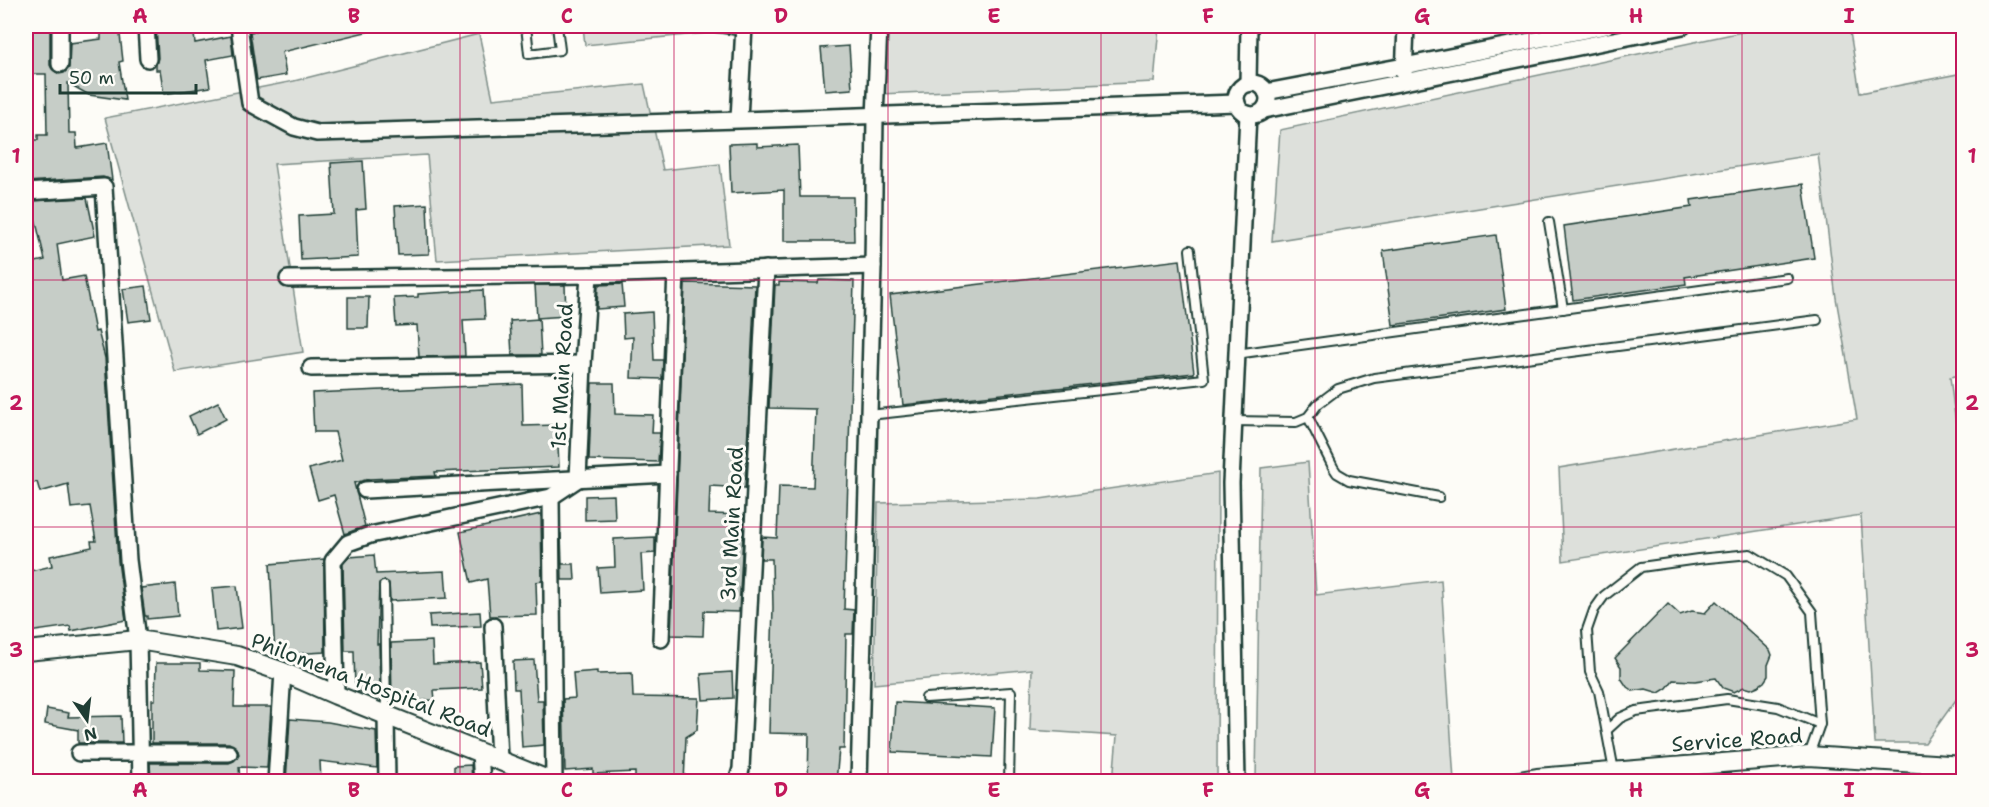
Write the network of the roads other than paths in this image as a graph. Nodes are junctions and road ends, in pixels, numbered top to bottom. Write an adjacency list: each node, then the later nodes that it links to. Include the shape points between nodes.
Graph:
1 (60, 26): 15 (street)
2 (146, 26): 14 (street)
3 (239, 26): 23 (street, via 250,103 294,128 317,133)
4 (526, 26): 5 (lane, via 529,54 560,50)
5 (557, 26)
6 (715, 26): 12 (lane)
7 (879, 26): 22 (street)
8 (1249, 26): 17 (street)
9 (1406, 26): 16 (street)
10 (1605, 26): 13 (street)
11 (1683, 26): 13 (street)
12 (744, 28): 23 (street)
13 (1536, 40): 16 (street)
14 (148, 60)
15 (60, 64)
16 (1404, 74): 18 (street); 20 (street)
17 (1248, 84): 18 (street, via 1259,85); 19 (street, via 1237,94)
18 (1266, 92): 20 (street, via 1268,102)
19 (1237, 103): 21 (street); 22 (street)
20 (1264, 110): 21 (street)
21 (1248, 114): 35 (street)
22 (875, 117): 23 (street); 27 (street)
23 (739, 119)
24 (26, 192): 49 (street, via 104,187 128,560)
25 (1549, 222): 33 (lane)
26 (1191, 250): 38 (lane, via 1204,379)
27 (873, 266): 28 (street); 38 (street)
28 (766, 269): 29 (street); 70 (street, 3rd Main Road, via 741,770)
29 (676, 272): 30 (street); 41 (street)
30 (589, 275): 32 (street); 36 (street, 1st Main Road)
31 (1787, 278): 33 (lane)
32 (288, 279)
33 (1563, 309): 35 (lane)
34 (1817, 320): 39 (lane, via 1374,378 1338,389)
35 (1236, 354): 40 (street)
36 (583, 364): 37 (street); 42 (street, 1st Main Road)
37 (311, 368)
38 (869, 415): 71 (street)
39 (1308, 417): 40 (lane, via 1296,422); 45 (lane, via 1342,477)
40 (1233, 421): 73 (street)
41 (668, 474): 42 (street); 48 (street)
42 (578, 479): 43 (street); 44 (street)
43 (365, 490)
44 (551, 497): 52 (street, via 348,543 333,561); 69 (street)
45 (1439, 497)
46 (384, 586): 54 (lane)
47 (494, 626): 62 (street)
48 (661, 639)
49 (138, 640): 50 (street, Philomena Hospital Road); 51 (street, Philomena Hospital Road, via 237,656); 58 (street)
50 (26, 651)
51 (283, 672): 52 (street, Philomena Hospital Road); 66 (street)
52 (336, 695): 54 (street, Philomena Hospital Road)
53 (926, 698): 72 (lane, via 1011,692)
54 (386, 715): 60 (street, Philomena Hospital Road); 67 (street)
55 (1820, 724): 56 (lane, via 1778,707 1727,699 1636,711); 56 (lane, via 1812,612 1786,576 1750,554 1641,567 1604,596 1587,630 1590,672); 61 (lane)
56 (1608, 729): 64 (lane)
57 (79, 753): 58 (street)
58 (140, 753): 59 (street); 65 (street)
59 (229, 753)
60 (480, 753): 62 (street, Philomena Hospital Road); 68 (street)
61 (1809, 756): 63 (street, Service Road); 64 (street, Service Road)
62 (499, 760): 69 (street, Philomena Hospital Road)
63 (1964, 766)
64 (1614, 772): 74 (street, Service Road)
65 (141, 782)
66 (276, 782)
67 (387, 782)
68 (482, 782)
69 (554, 782)
70 (737, 782)
71 (859, 782)
72 (1009, 782)
73 (1237, 782)
74 (1514, 782)

